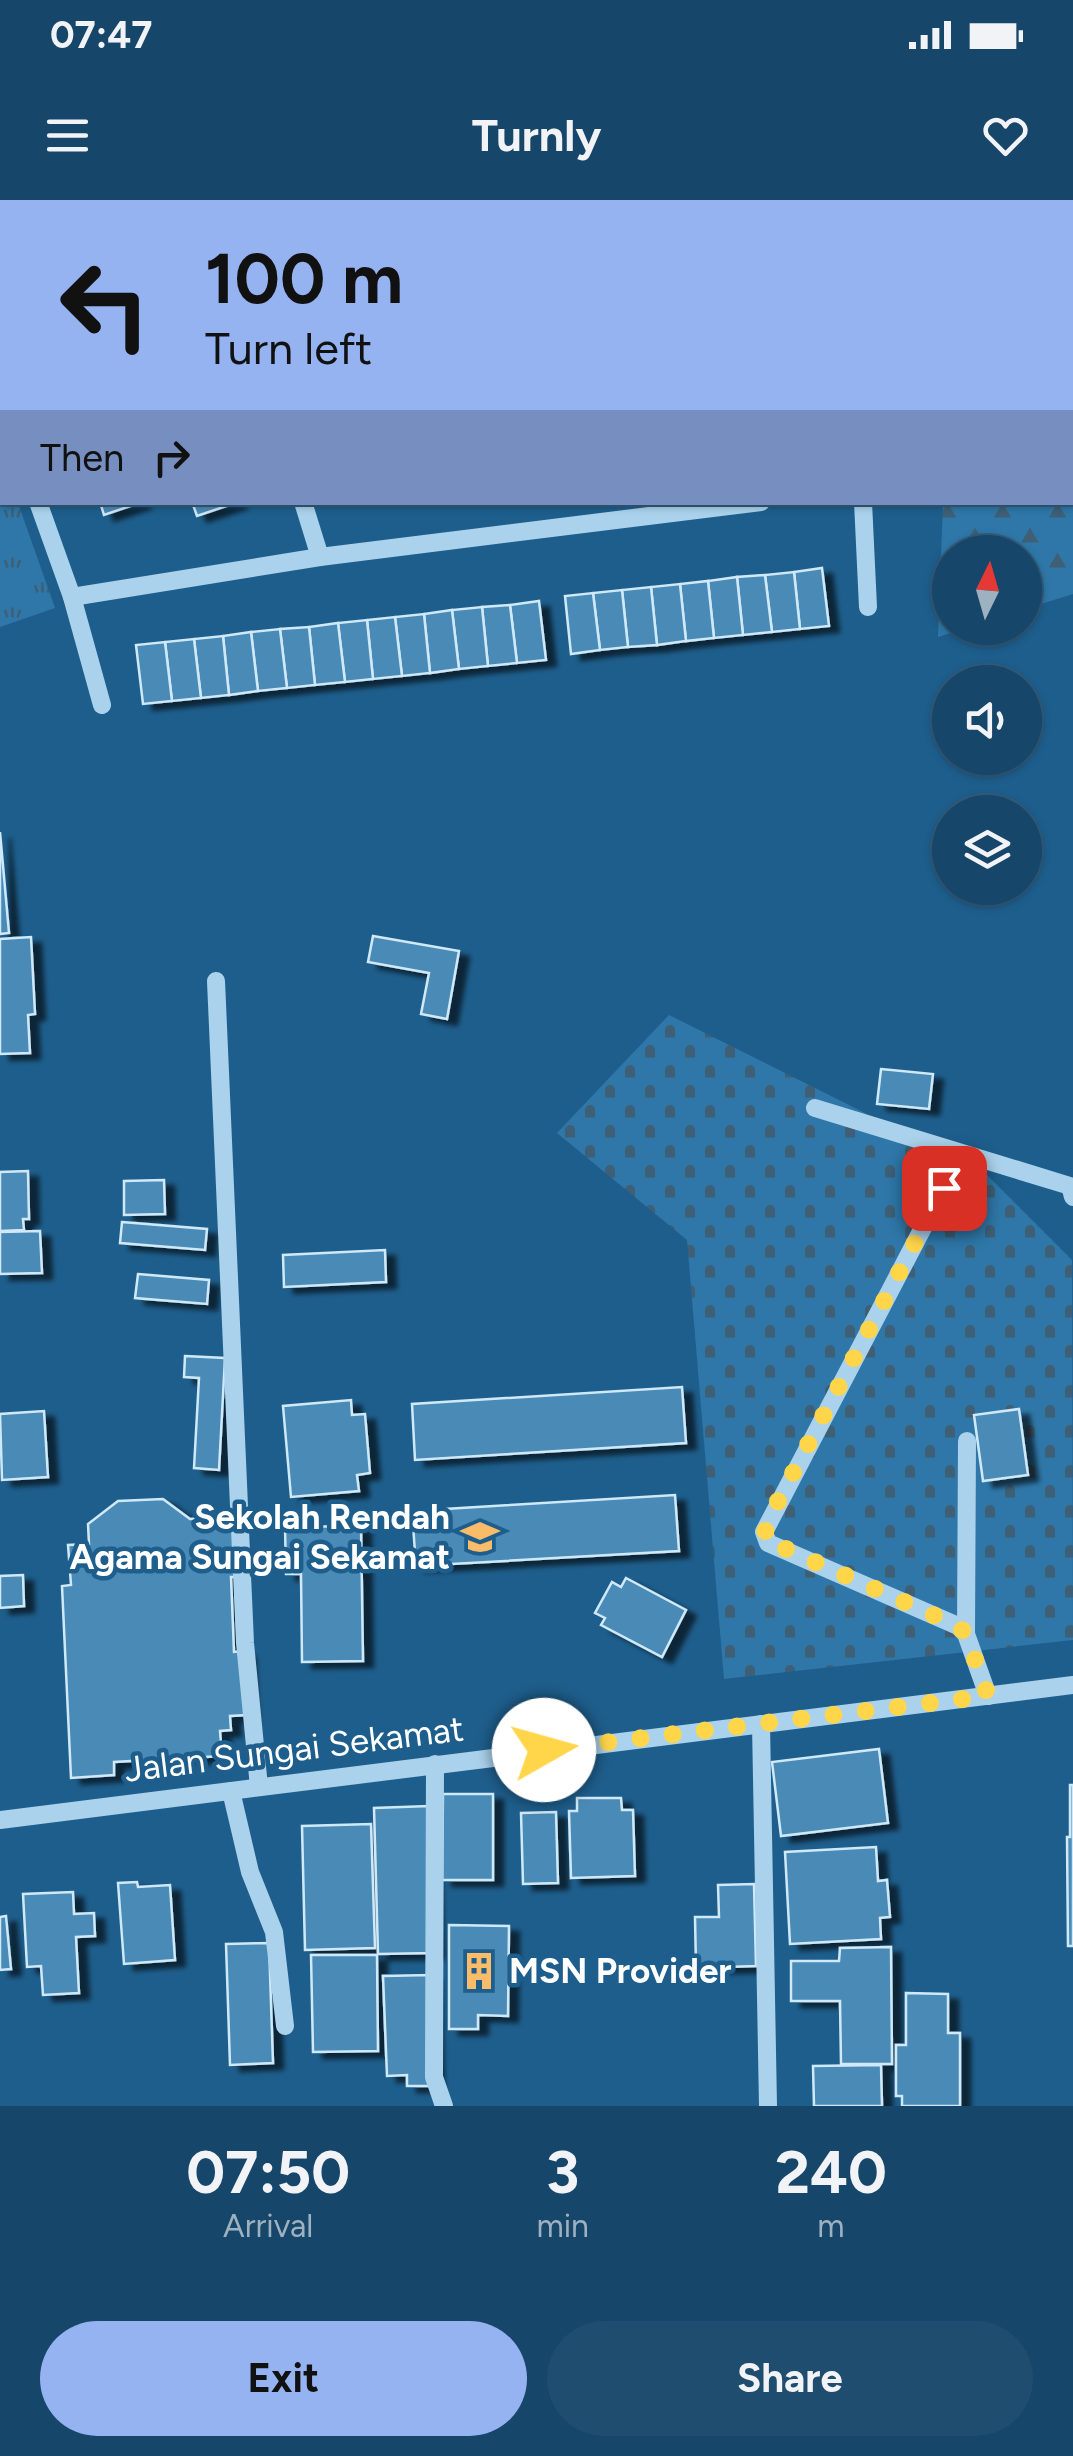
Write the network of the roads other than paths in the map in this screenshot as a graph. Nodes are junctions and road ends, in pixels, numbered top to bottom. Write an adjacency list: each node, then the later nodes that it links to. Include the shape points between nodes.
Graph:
1 (39, 505): 6 (street)
2 (303, 505): 5 (street)
3 (736, 505): 5 (street)
4 (863, 505): 7 (street)
5 (320, 556): 6 (street)
6 (72, 598): 8 (street)
7 (868, 607)
8 (102, 706)
9 (216, 981): 19 (street, via 245,1643)
10 (815, 1108): 11 (street)
11 (961, 1155): 12 (street, via 1070,1186); 14 (street, via 764,1532 768,1543)
12 (1073, 1197)
13 (967, 1440): 14 (street)
14 (966, 1634): 16 (street)
15 (1073, 1685): 16 (street, Jalan Sungai Sekamat)
16 (988, 1696): 17 (street, Jalan Sungai Sekamat)
17 (760, 1724): 18 (street, Jalan Sungai Sekamat); 24 (street)
18 (436, 1764): 19 (street, Jalan Sungai Sekamat); 23 (street, via 434,2077)
19 (259, 1787): 20 (street, Jalan Sungai Sekamat)
20 (231, 1790): 21 (street, Jalan Sungai Sekamat); 22 (street, via 250,1872 274,1932)
21 (0, 1820)
22 (284, 2026)
23 (444, 2106)
24 (768, 2106)

